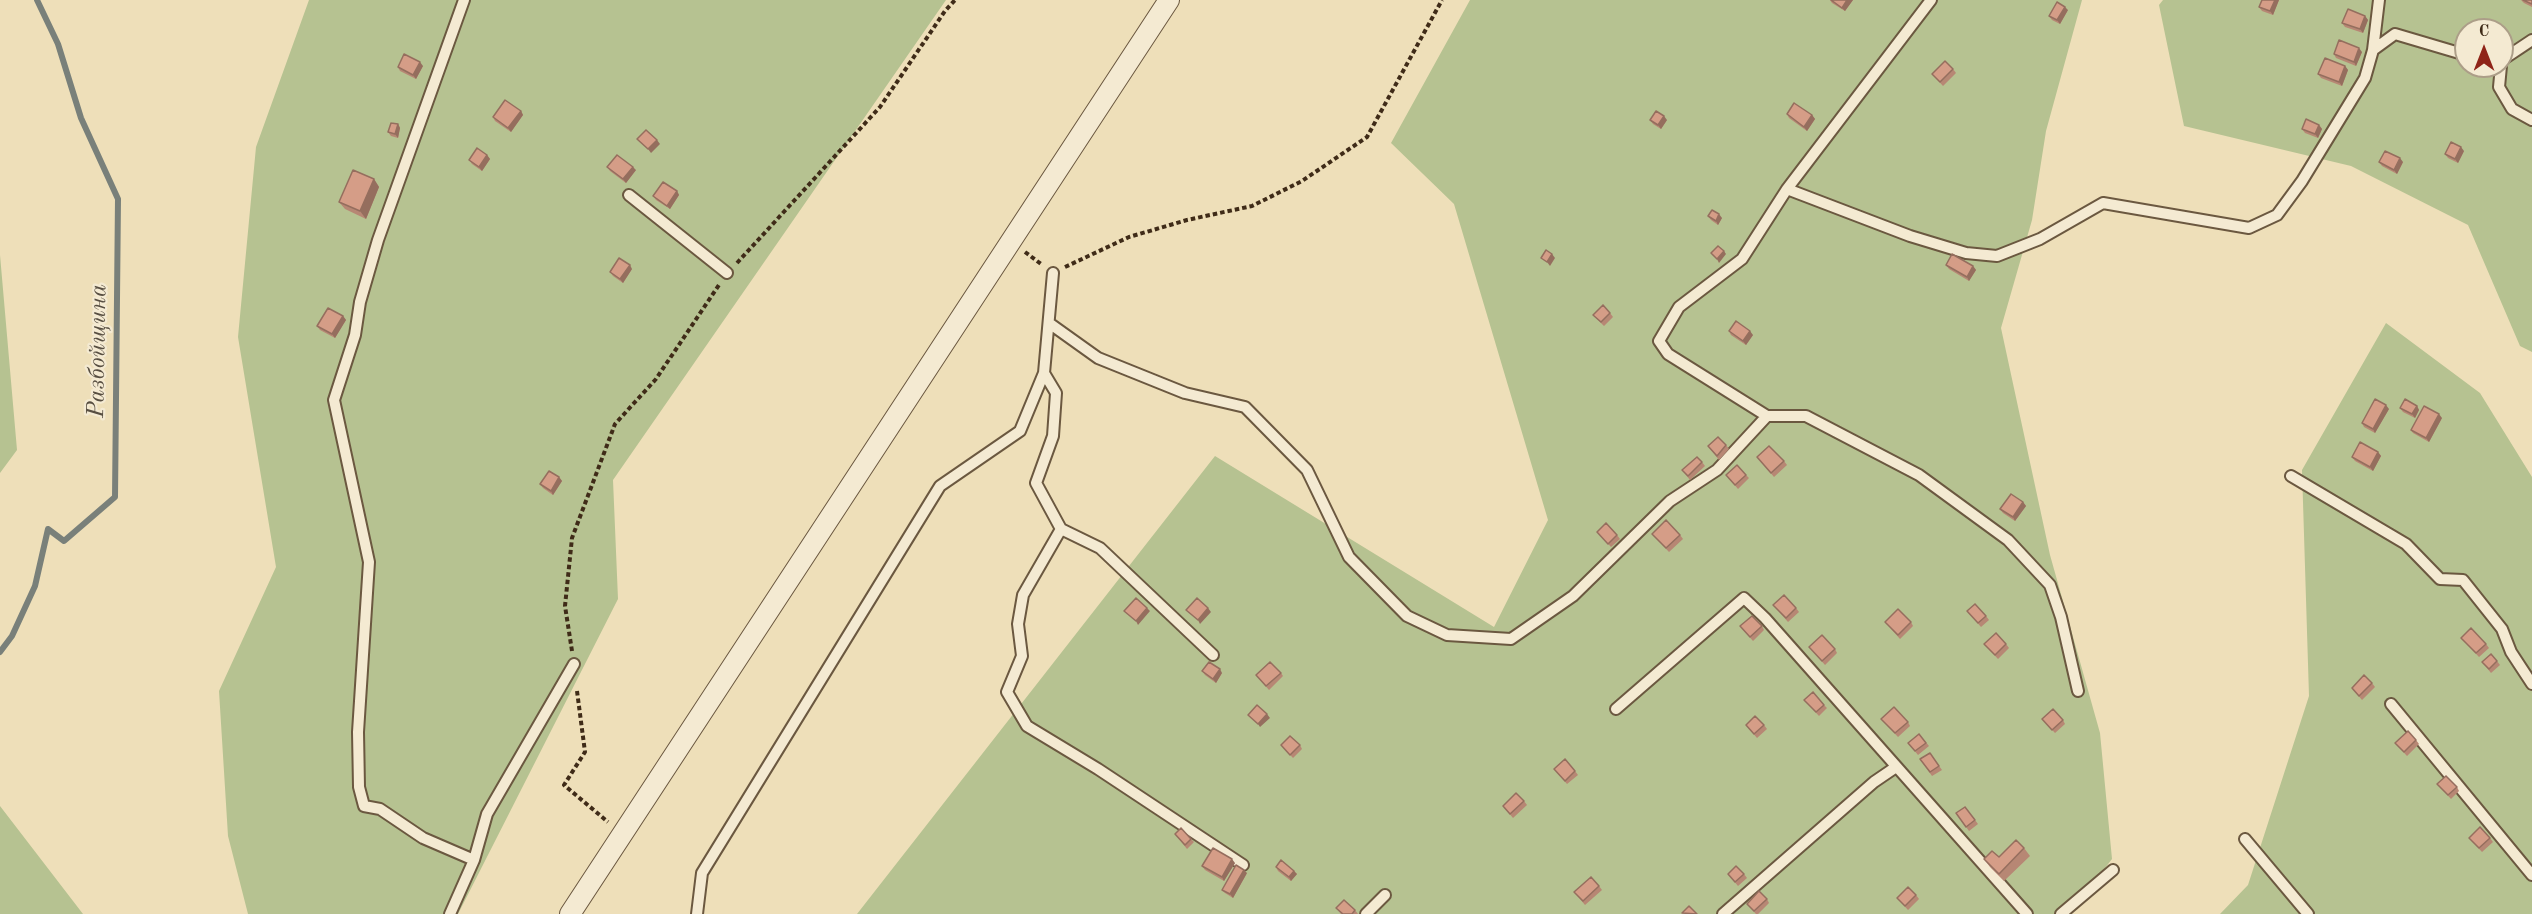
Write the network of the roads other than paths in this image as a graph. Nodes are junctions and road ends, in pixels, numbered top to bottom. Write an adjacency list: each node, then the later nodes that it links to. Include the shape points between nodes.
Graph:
1 (464, 0): 28 (lane, via 378,240 355,335 334,400 369,562 358,732 359,787 364,806 380,809 423,838)
2 (1169, 0): 34 (street)
3 (1931, 0): 11 (lane)
4 (2379, 0): 6 (lane)
5 (2532, 40): 8 (lane)
6 (2373, 50): 7 (lane, via 2395,34); 11 (lane, via 2365,78 2302,181 2277,215 2249,228 2103,203 2040,239 1997,256 1966,254)
7 (2454, 51)
8 (2514, 52)
9 (2500, 78): 10 (lane, via 2499,87 2512,109)
10 (2532, 120)
11 (1787, 189): 17 (lane, via 1742,259 1679,307 1659,341 1668,354)
12 (628, 195): 13 (lane)
13 (727, 273)
14 (1053, 273): 15 (lane)
15 (1048, 323): 16 (lane); 17 (lane, via 1098,358 1185,393 1245,407 1307,470 1349,557 1407,616 1447,635 1510,639 1520,633 1573,596 1670,501 1717,470)
16 (1044, 373): 19 (lane, via 1056,393 1053,436 1036,483); 35 (lane, via 1020,431 940,486 702,873)
17 (1767, 416): 23 (lane, via 1806,416 1919,475 2008,540 2050,585)
18 (2290, 476): 22 (lane, via 2406,544 2440,579 2463,580 2502,629 2511,652)
19 (1061, 529): 20 (lane, via 1100,549); 29 (lane, via 1023,595 1018,624 1022,656 1007,692 1027,726)
20 (1213, 655)
21 (574, 664): 28 (lane, via 487,814)
22 (2532, 684)
23 (2078, 691)
24 (2391, 704): 31 (lane)
25 (1616, 709): 26 (lane, via 1744,598)
26 (1896, 766): 37 (lane); 38 (lane)
27 (2245, 839): 40 (lane)
28 (474, 860): 33 (lane)
29 (1243, 865)
30 (2113, 870): 39 (lane)
31 (2532, 875)
32 (1385, 895): 36 (lane)
33 (450, 914)
34 (570, 914)
35 (697, 914)
36 (1366, 914)
37 (1723, 914)
38 (2027, 914)
39 (2061, 914)
40 (2308, 914)

